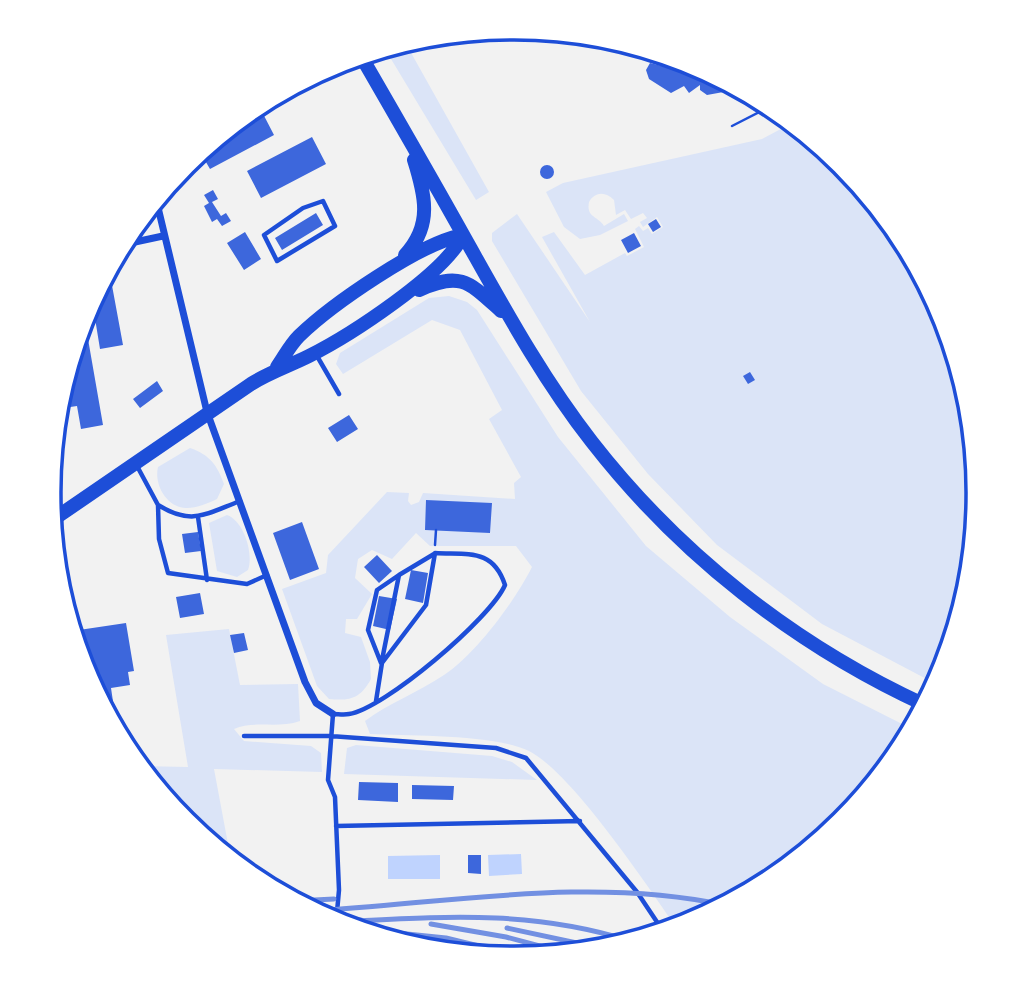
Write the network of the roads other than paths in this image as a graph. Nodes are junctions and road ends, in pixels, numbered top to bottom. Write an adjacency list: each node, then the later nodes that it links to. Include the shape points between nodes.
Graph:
1 (366, 65): 2 (main road)
2 (406, 135): 4 (main road); 8 (main road, via 424,194 425,216 420,237)
3 (158, 212): 5 (street)
4 (463, 235): 8 (main road, via 440,241); 9 (main road, via 447,261); 10 (main road)
5 (163, 236): 6 (street); 14 (street)
6 (137, 242)
7 (277, 261): 7 (lane, via 335,226 323,201 303,208 264,234)
8 (396, 265): 12 (main road, via 298,337)
9 (402, 298): 10 (main road, via 440,280 460,279); 11 (main road)
10 (512, 321): 26 (main road, via 592,442 687,545 754,603 813,645)
11 (314, 352): 12 (main road); 13 (lane)
12 (276, 368): 14 (main road)
13 (339, 394)
14 (208, 412): 15 (main road); 16 (street)
15 (135, 462): 17 (lane); 18 (main road)
16 (241, 501): 19 (lane); 21 (street)
17 (159, 505): 19 (lane, via 177,517); 23 (lane, via 159,539 168,573)
18 (62, 513)
19 (198, 517): 23 (lane)
20 (435, 553): 22 (lane); 24 (lane, via 426,605); 25 (lane, via 478,555 492,561 505,585 499,598 456,645)
21 (267, 575): 23 (lane, via 247,583); 27 (street, via 304,682 316,703)
22 (399, 575): 24 (lane); 24 (lane, via 377,590 368,630)
23 (207, 580)
24 (382, 663): 25 (lane)
25 (376, 701): 27 (lane, via 351,714)
26 (916, 701)
27 (333, 714): 29 (lane)
28 (244, 736): 29 (lane)
29 (330, 736): 30 (lane, via 496,748 526,758); 31 (lane, via 328,780 335,797)
30 (580, 821): 31 (lane); 33 (lane)
31 (336, 826): 32 (lane)
32 (337, 910)
33 (657, 922)

